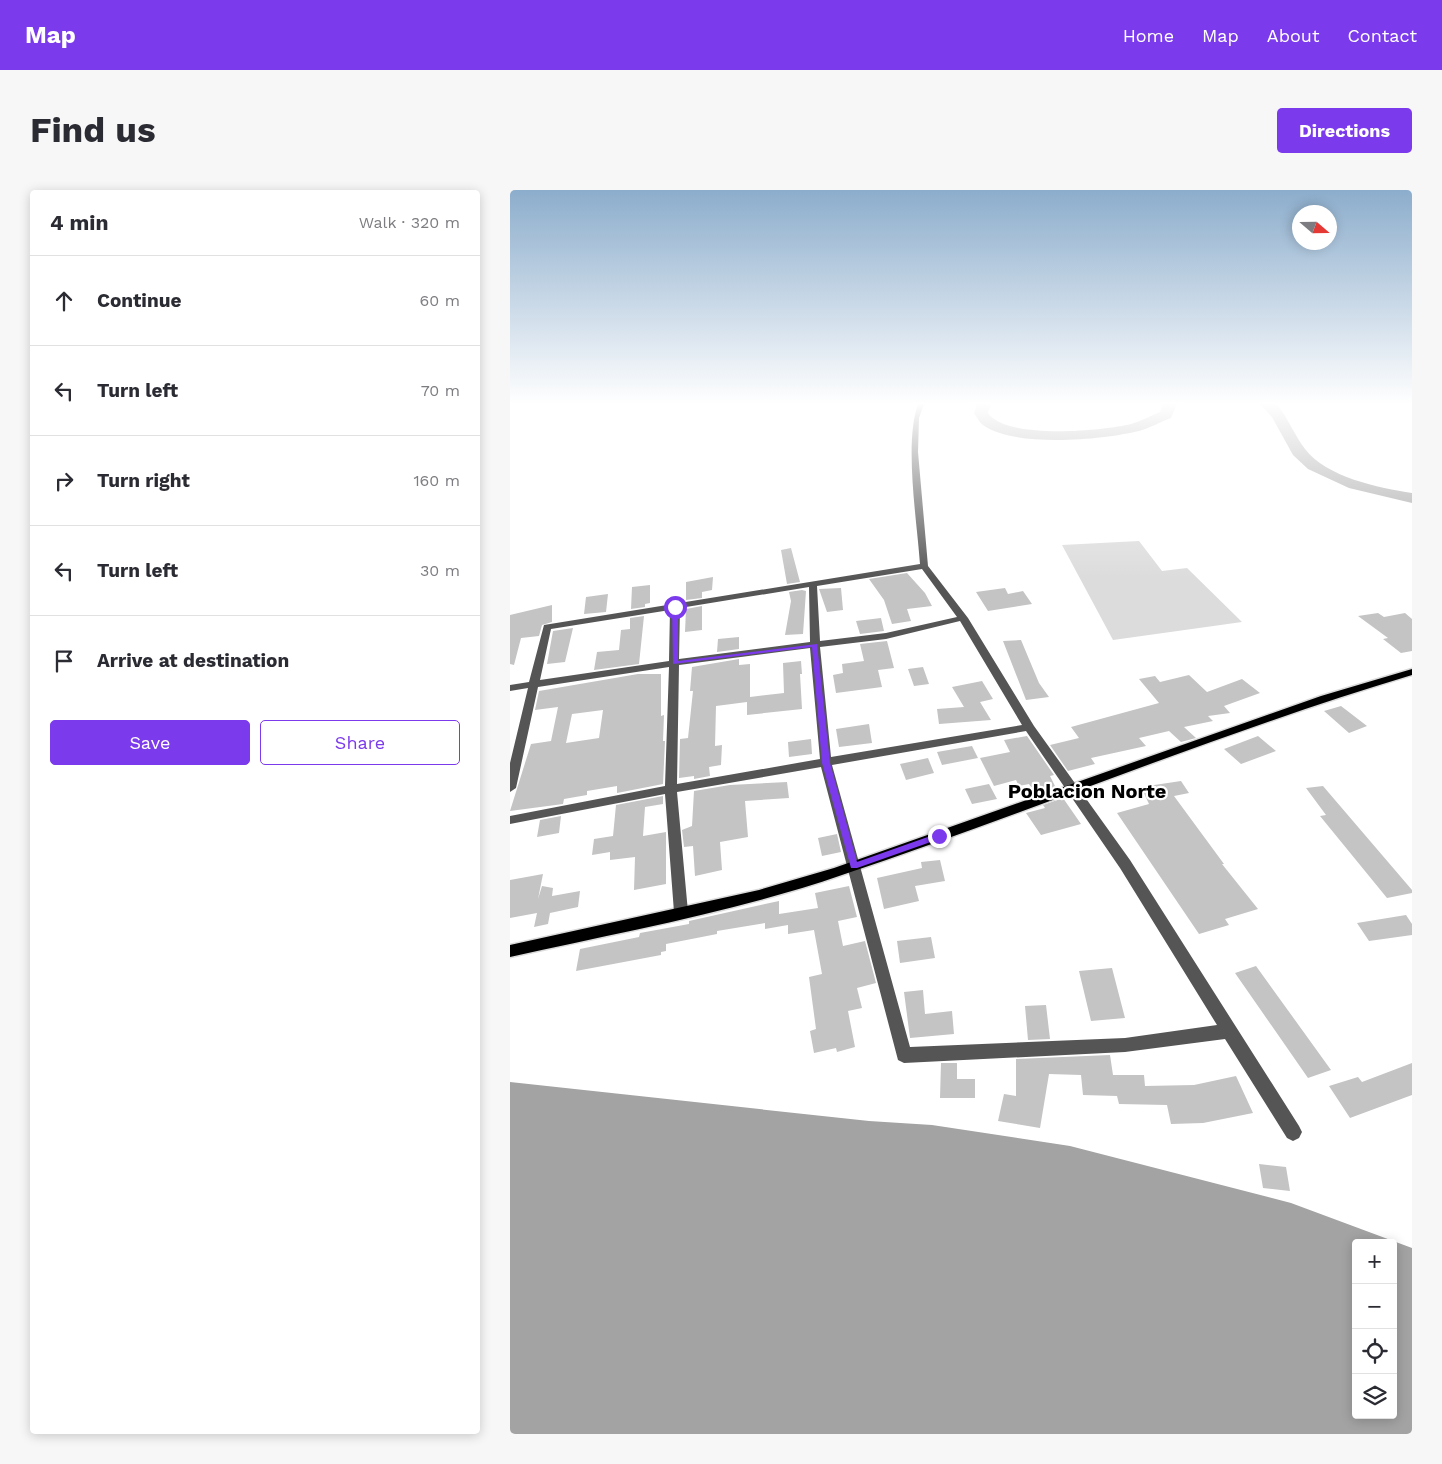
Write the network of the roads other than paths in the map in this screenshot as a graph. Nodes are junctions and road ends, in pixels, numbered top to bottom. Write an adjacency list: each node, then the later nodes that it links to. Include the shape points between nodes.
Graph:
1 (915, 462): 2 (street)
2 (924, 566): 3 (street); 5 (street)
3 (813, 586): 4 (street); 6 (street)
4 (675, 607): 7 (street); 9 (street, via 547,627)
5 (963, 618): 6 (street, via 886,636); 11 (street)
6 (815, 645): 7 (street); 12 (street)
7 (675, 663): 9 (street); 15 (street)
8 (1412, 672): 13 (main road, via 1325,698)
9 (534, 684): 10 (street); 14 (street)
10 (510, 688)
11 (1030, 726): 12 (street); 13 (street)
12 (826, 763): 15 (street); 17 (street)
13 (1073, 787): 17 (main road); 20 (street, via 1125,864)
14 (510, 788)
15 (671, 789): 16 (street); 18 (street)
16 (510, 820)
17 (854, 866): 18 (main road, via 758,895); 20 (street, via 904,1055 1125,1045)
18 (682, 912): 19 (main road)
19 (510, 951)
20 (1228, 1031): 21 (street)
21 (1293, 1132)

